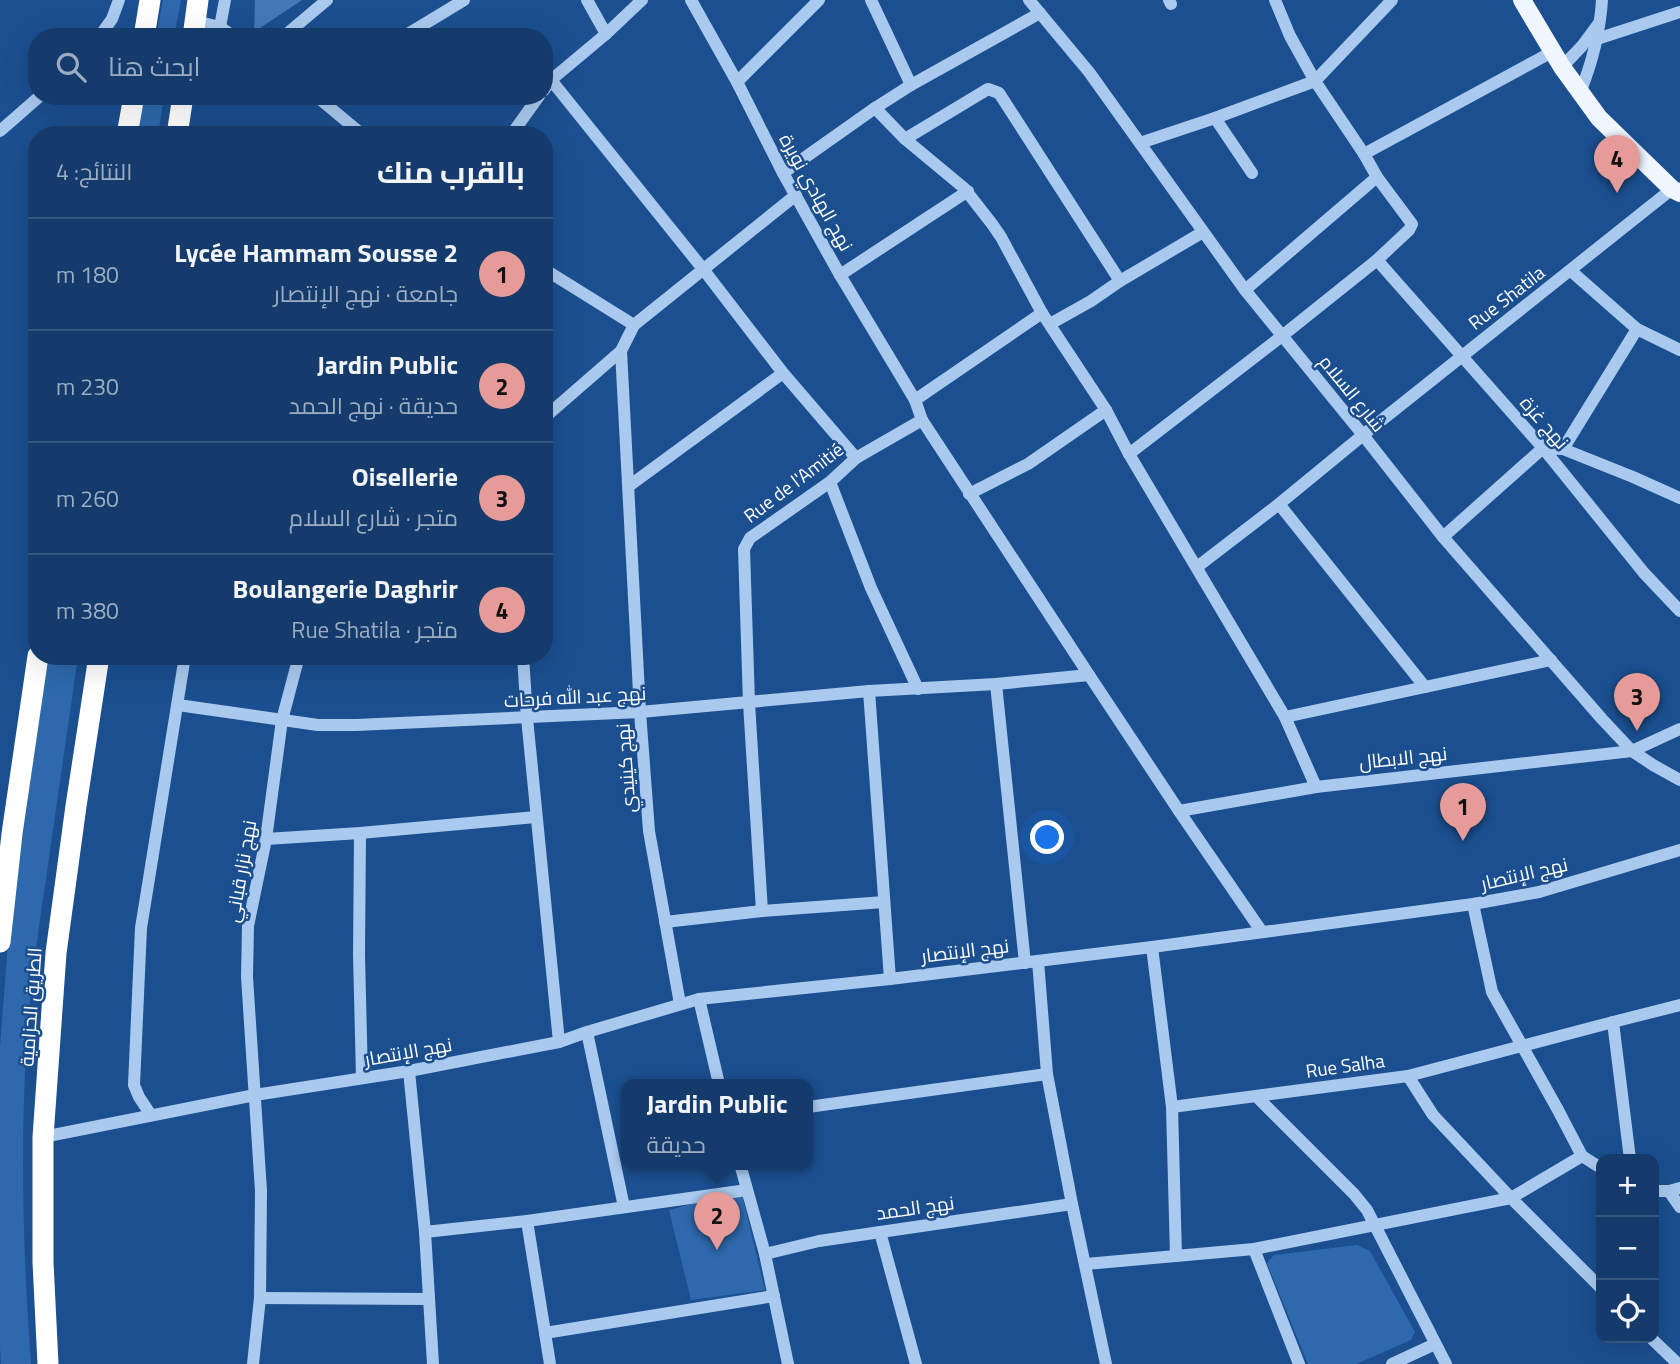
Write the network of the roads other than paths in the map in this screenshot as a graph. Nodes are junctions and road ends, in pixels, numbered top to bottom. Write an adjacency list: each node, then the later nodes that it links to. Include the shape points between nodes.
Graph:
1 (119, 0): 21 (street)
2 (150, 0): 22 (highway)
3 (225, 0): 20 (street)
4 (327, 0): 23 (street)
5 (464, 0): 24 (street)
6 (587, 0): 25 (street)
7 (642, 0): 25 (street)
8 (691, 0): 30 (street, نهج الهادي نويرة)
9 (819, 0): 30 (street)
10 (871, 0): 31 (street)
11 (1029, 0): 17 (street, شارع السلام)
12 (1275, 0): 29 (street)
13 (1392, 0): 29 (street)
14 (1522, 0): 27 (main road)
15 (1602, 0): 19 (street)
16 (1680, 12): 26 (street)
17 (1040, 13): 31 (street); 47 (street, شارع السلام)
18 (195, 19): 20 (street)
19 (1601, 20): 26 (street); 27 (street, via 1581,46)
20 (220, 27)
21 (106, 28)
22 (145, 28)
23 (294, 28)
24 (417, 28)
25 (606, 34): 28 (street)
26 (1597, 39): 33 (street)
27 (1557, 59): 33 (main road); 48 (street)
28 (553, 81)
29 (1315, 81): 40 (street); 48 (street)
30 (737, 82): 49 (street, نهج الهادي نويرة)
31 (911, 85): 39 (street)
32 (553, 91): 57 (street)
33 (1580, 93): 53 (main road, via 1599,118)
34 (30, 105): 45 (street)
35 (132, 105): 41 (highway)
36 (182, 105): 42 (highway)
37 (327, 105): 43 (street)
38 (533, 105): 44 (street)
39 (875, 108): 46 (street); 49 (street)
40 (1215, 118): 47 (street); 50 (street)
41 (129, 126)
42 (178, 126)
43 (352, 126)
44 (517, 126)
45 (0, 131)
46 (905, 139): 52 (street); 61 (street, via 988,89 999,93)
47 (1140, 143): 55 (street, شارع السلام)
48 (1364, 154): 51 (street)
49 (783, 173): 54 (street, نهج الهادي نويرة)
50 (1252, 173)
51 (1377, 177): 56 (street, via 1412,224); 62 (street)
52 (968, 191): 60 (street); 63 (street, via 1001,237)
53 (1676, 192): 58 (street, Rue Shatila)
54 (796, 195): 57 (street); 60 (street, نهج الهادي نويرة)
55 (1203, 232): 61 (street); 62 (street, شارع السلام)
56 (1377, 260): 66 (street); 69 (street, نهج غزة)
57 (703, 269): 64 (street); 70 (street)
58 (1571, 271): 65 (street); 69 (street, Rue Shatila)
59 (553, 275): 64 (street)
60 (840, 275): 71 (street, نهج الهادي نويرة)
61 (1120, 281): 63 (street, via 1091,301)
62 (1245, 290): 66 (street, شارع السلام)
63 (1046, 318): 71 (street); 73 (street)
64 (635, 325): 68 (street)
65 (1637, 329): 67 (street); 77 (street)
66 (1282, 336): 75 (street, شارع السلام); 78 (street)
67 (1680, 350)
68 (621, 351): 72 (street); 81 (street, نهج كينيدي)
69 (1462, 356): 75 (street, Rue Shatila); 76 (street, نهج غزة)
70 (783, 373): 79 (street); 81 (street)
71 (915, 400): 74 (street)
72 (553, 410)
73 (1105, 410): 78 (street); 82 (street, via 1028,464)
74 (922, 420): 79 (street, Rue de l'Amitié); 82 (street)
75 (1363, 435): 84 (street, Rue Shatila); 85 (street, شارع السلام)
76 (1543, 448): 77 (street); 85 (street); 87 (street, نهج غزة)
77 (1563, 449): 83 (street)
78 (1129, 454): 86 (street)
79 (856, 458): 80 (street, Rue de l'Amitié)
80 (830, 482): 97 (street, via 870,588); 99 (street, Rue de l'Amitié, via 750,538 744,549)
81 (628, 486): 101 (street, نهج كينيدي)
82 (969, 494): 94 (street)
83 (1680, 498)
84 (1279, 504): 86 (street, Rue Shatila); 96 (street)
85 (1443, 537): 88 (street, شارع السلام)
86 (1197, 567): 102 (street)
87 (1680, 611)
88 (1551, 660): 96 (street); 106 (street, شارع السلام)
89 (37, 665): 119 (highway, الطريق الحزامية)
90 (98, 665): 140 (highway, الطريق الحزامية, via 56,953)
91 (184, 665): 100 (street)
92 (297, 665): 104 (street, نهج نزار قباني)
93 (524, 665): 103 (street)
94 (1089, 675): 95 (street, نهج عبد الله فرحات); 109 (street)
95 (996, 684): 97 (street, نهج عبد الله فرحات); 121 (street)
96 (1425, 687): 102 (street)
97 (918, 689): 98 (street, نهج عبد الله فرحات)
98 (870, 691): 99 (street, نهج عبد الله فرحات); 114 (street)
99 (749, 703): 101 (street, نهج عبد الله فرحات); 116 (street, Rue de l'Amitié)
100 (178, 705): 104 (street, نهج عبد الله فرحات); 139 (street, via 141,928 134,1084)
101 (640, 712): 103 (street, نهج عبد الله فرحات); 117 (street, نهج كينيدي, via 649,831)
102 (1285, 717): 108 (street)
103 (527, 718): 104 (street, نهج عبد الله فرحات, via 356,725); 110 (street)
104 (282, 720): 112 (street, نهج نزار قباني)
105 (1680, 729): 106 (street, نهج الابطال)
106 (1632, 751): 107 (street, شارع السلام); 108 (street, نهج الابطال)
107 (1680, 780)
108 (1316, 786): 109 (street, نهج الابطال)
109 (1179, 811): 118 (street)
110 (536, 817): 111 (street); 128 (street)
111 (360, 833): 112 (street); 133 (street)
112 (266, 839): 135 (street, نهج نزار قباني, via 248,926)
113 (1680, 850): 115 (street, نهج الإنتصار, via 1539,892)
114 (884, 902): 116 (street); 122 (street)
115 (1473, 904): 118 (street, نهج الإنتصار); 129 (street, via 1492,992)
116 (762, 911): 117 (street)
117 (665, 922): 124 (street, نهج كينيدي)
118 (1262, 932): 120 (street, نهج الإنتصار)
119 (0, 942)
120 (1152, 947): 121 (street, نهج الإنتصار); 138 (street)
121 (1031, 962): 122 (street, نهج الإنتصار); 131 (street)
122 (890, 979): 123 (street, نهج الإنتصار)
123 (699, 999): 124 (street, نهج الإنتصار); 134 (street)
124 (680, 1004): 127 (street, نهج الإنتصار)
125 (1680, 1005): 126 (street, Rue Salha)
126 (1613, 1022): 129 (street, Rue Salha); 141 (street)
127 (587, 1032): 128 (street, نهج الإنتصار); 149 (street)
128 (559, 1042): 130 (street, نهج الإنتصار)
129 (1522, 1047): 132 (street, Rue Salha); 142 (street)
130 (409, 1071): 133 (street, نهج الإنتصار); 153 (street)
131 (1047, 1074): 137 (street); 148 (street)
132 (1408, 1076): 136 (street, Rue Salha); 147 (street, via 1433,1115)
133 (362, 1078): 135 (street, نهج الإنتصار)
134 (718, 1079)
135 (256, 1096): 139 (street, نهج الإنتصار); 161 (street, نهج نزار قباني)
136 (1257, 1097): 138 (street, Rue Salha); 152 (street, via 1353,1194)
137 (813, 1106)
138 (1172, 1107): 157 (street)
139 (151, 1115): 140 (street, نهج الإنتصار)
140 (43, 1137): 166 (highway, الطريق الحزامية)
141 (1629, 1154)
142 (1581, 1157): 143 (street); 147 (street)
143 (1596, 1165)
144 (742, 1170): 146 (street)
145 (1674, 1190): 150 (street)
146 (747, 1191): 149 (street); 156 (street)
147 (1511, 1198): 152 (street); 159 (street)
148 (1072, 1204): 154 (street, نهج الحمد); 158 (street)
149 (624, 1207): 151 (street)
150 (1680, 1207)
151 (527, 1221): 153 (street); 163 (street)
152 (1376, 1225): 155 (street); 165 (street)
153 (425, 1232): 162 (street)
154 (880, 1232): 156 (street, نهج الحمد); 171 (street)
155 (1254, 1249): 157 (street); 173 (street)
156 (765, 1254): 160 (street)
157 (1176, 1256): 158 (street)
158 (1086, 1264): 172 (street)
159 (1596, 1283)
160 (774, 1296): 163 (street); 170 (street)
161 (260, 1298): 162 (street); 167 (street, نهج نزار قباني)
162 (429, 1299): 168 (street)
163 (545, 1333): 169 (street)
164 (1656, 1343): 176 (street)
165 (1435, 1344): 174 (street); 175 (street)
166 (48, 1364)
167 (253, 1364)
168 (433, 1364)
169 (550, 1364)
170 (788, 1364)
171 (916, 1364)
172 (1106, 1364)
173 (1300, 1364)
174 (1392, 1364)
175 (1446, 1364)
176 (1678, 1364)

